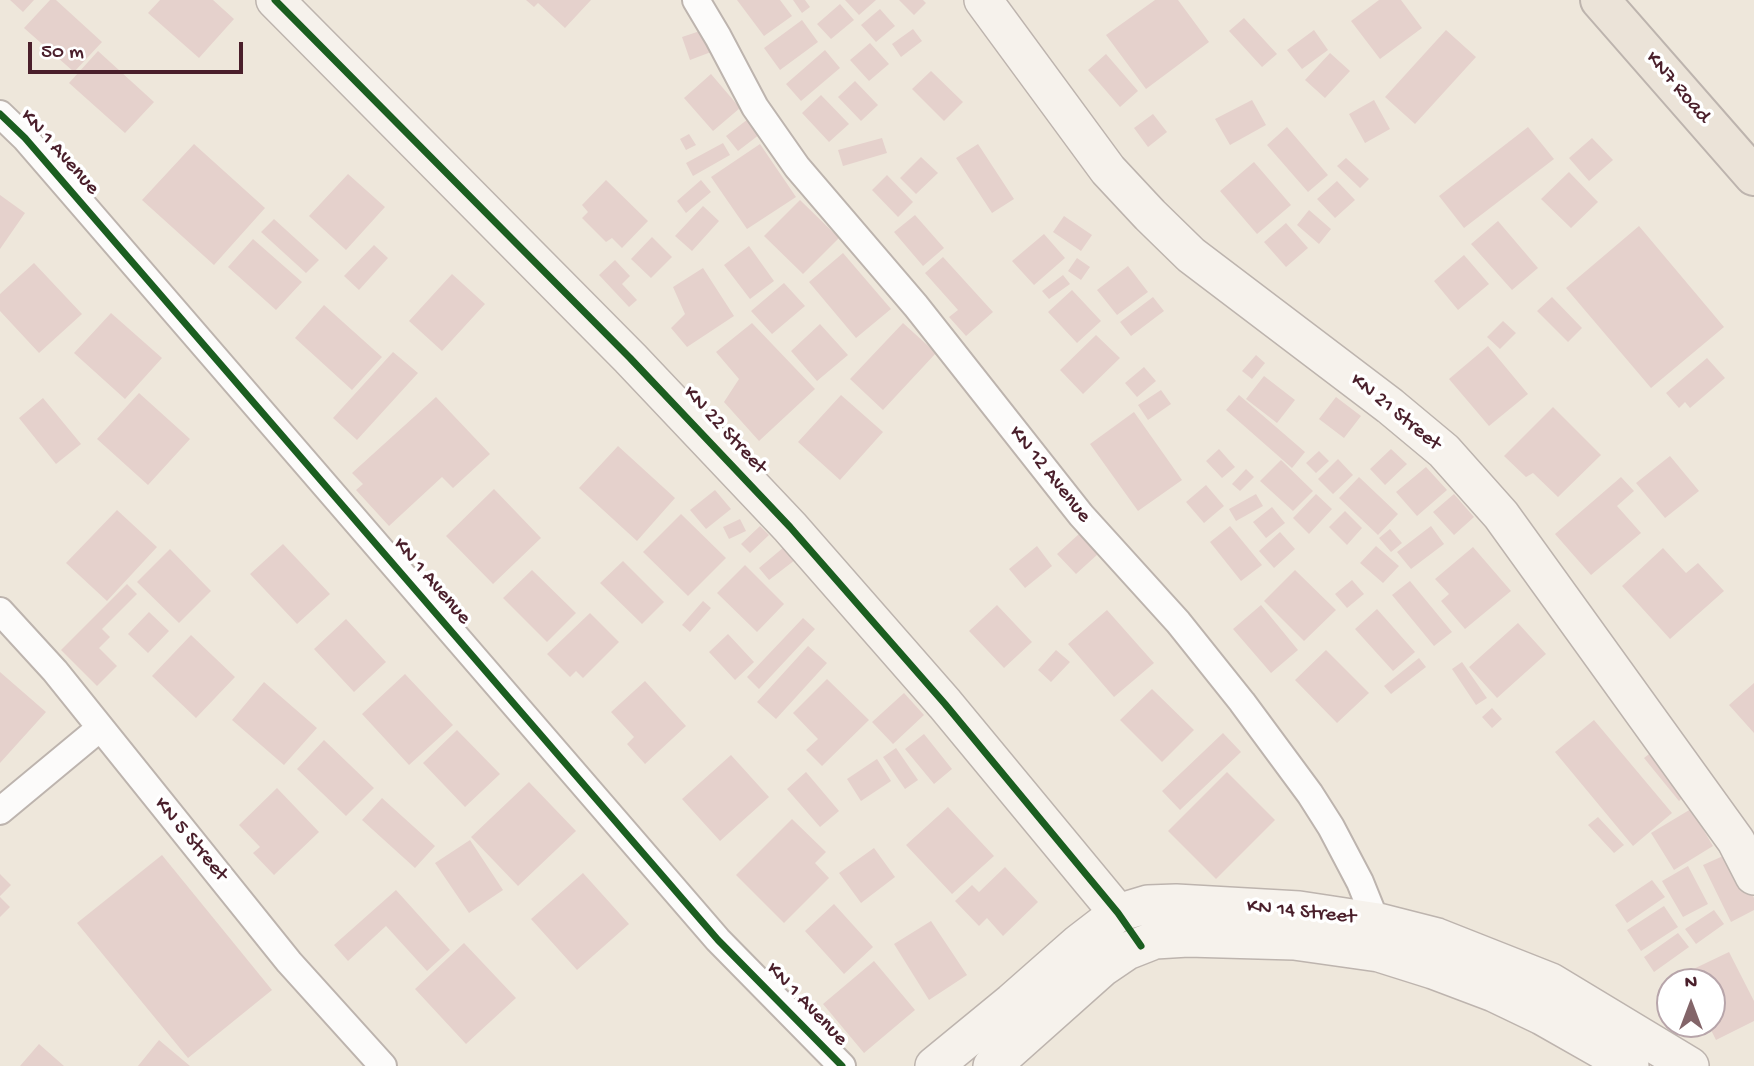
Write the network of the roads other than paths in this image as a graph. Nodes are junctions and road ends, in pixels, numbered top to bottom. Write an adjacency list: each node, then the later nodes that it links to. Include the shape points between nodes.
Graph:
1 (275, 0): 11 (street, KN 22 Street, via 630,358 790,527 945,704)
2 (696, 0): 12 (street, KN 12 Avenue, via 755,107 797,167 916,306 1081,515 1178,622 1242,702 1310,794)
3 (983, 0): 10 (street, KN 21 Street, via 1108,170 1150,215 1191,255 1444,451 1501,515 1736,841)
4 (1600, 0): 6 (main road, KN7 Road)
5 (0, 114): 16 (street, KN 1 Avenue, via 718,940)
6 (1754, 176)
7 (0, 611): 8 (street, KN 5 Street)
8 (100, 728): 9 (street); 15 (street, KN 5 Street, via 289,962)
9 (0, 811)
10 (1754, 876)
11 (1118, 913): 12 (street, KN 14 Street, via 1147,904 1176,903 1299,910); 13 (street); 17 (street, KN 14 Street)
12 (1378, 922): 14 (street, KN 12 Avenue); 20 (street, KN 14 Street, via 1437,937 1551,982)
13 (1141, 946): 14 (street, KN 14 Street, via 1155,940 1188,938 1294,941); 18 (street, KN 14 Street, via 1102,968)
14 (1388, 956): 19 (street, KN 14 Street, via 1494,993)
15 (383, 1066)
16 (842, 1066)
17 (934, 1066)
18 (992, 1066)
19 (1630, 1066)
20 (1690, 1066)

